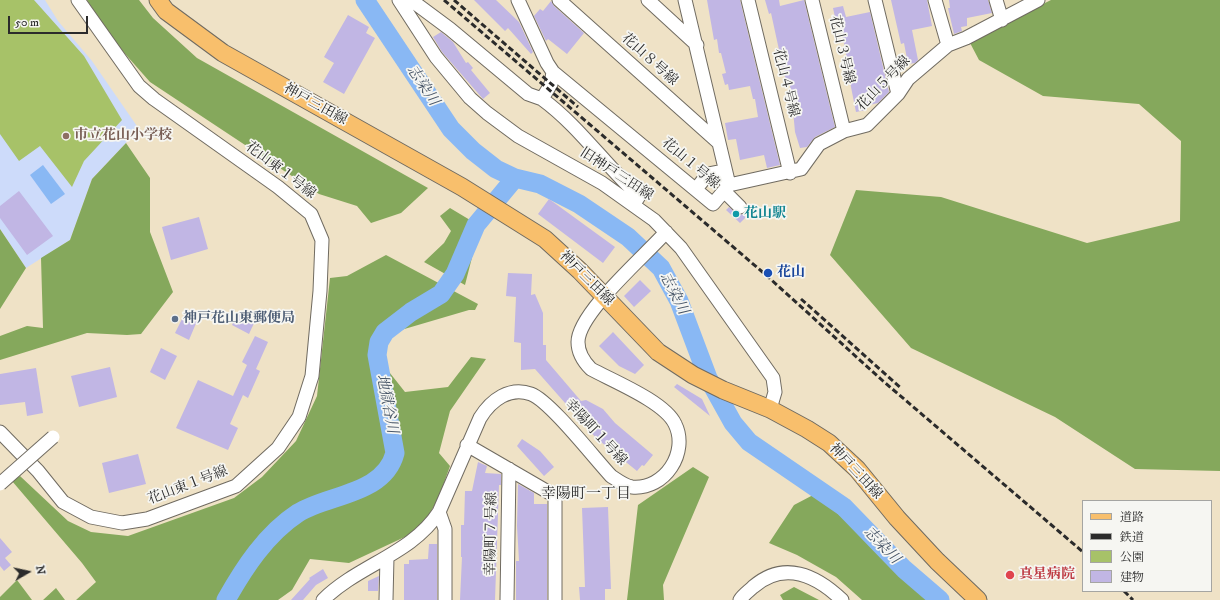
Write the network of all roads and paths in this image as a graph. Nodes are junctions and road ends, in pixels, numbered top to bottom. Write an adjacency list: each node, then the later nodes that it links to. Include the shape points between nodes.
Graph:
1 (78, 0): 32 (street, 花山東１号線, via 139,86 311,214 322,240 312,376 299,417 278,448 241,482 141,520 122,523 91,518 63,502 38,471)
2 (158, 0): 30 (main road, 神戸三田線, via 166,12 223,53 473,194 545,240 580,271)
3 (399, 0): 27 (street, 旧神戸三田線, via 440,62 470,98 487,113 518,136 578,168)
4 (411, 0): 21 (street, via 528,94)
5 (518, 0): 19 (street)
6 (648, 0): 17 (street)
7 (686, 0): 17 (street, 花山１号線)
8 (748, 0): 24 (street, 花山４号線)
9 (812, 0): 22 (street, 花山３号線)
10 (872, 0): 11 (street)
11 (875, 0): 20 (street)
12 (935, 0): 18 (street)
13 (996, 0): 16 (street)
14 (1038, 0): 16 (street, 花山５号線)
15 (562, 1): 23 (street, 花山８号線)
16 (1002, 20): 18 (street, 花山５号線)
17 (697, 45): 23 (street, 花山１号線)
18 (948, 45): 20 (street, 花山５号線, via 908,79)
19 (553, 72): 21 (street, via 551,84); 25 (street, 花山１号線)
20 (898, 94): 22 (street, 花山５号線, via 867,125)
21 (542, 99): 27 (street, via 558,111 639,196)
22 (844, 131): 24 (street, 花山５号線, via 819,144 801,169)
23 (719, 143): 26 (street, 花山１号線)
24 (790, 173): 26 (street, 花山５号線)
25 (696, 189): 26 (street, 花山１号線, via 713,204); 26 (street, via 708,174 718,172)
26 (727, 189): 28 (street)
27 (634, 204): 29 (street, 旧神戸三田線)
28 (740, 207)
29 (666, 232): 30 (street, 幸陽町１号線); 31 (street, 旧神戸三田線, via 681,248 773,378 775,392)
30 (604, 298): 31 (main road, 神戸三田線, via 658,352 693,375); 34 (street, 幸陽町１号線, via 581,330 579,351 583,361 591,369 658,405 675,423 679,454 667,472 660,479 642,486 632,487 621,483 610,476 544,403 533,394 523,392 502,395 487,406)
31 (770, 410): 46 (main road, 神戸三田線, via 807,429 844,456 921,544)
32 (0, 432)
33 (53, 437): 36 (street, bridge)
34 (467, 445): 35 (street); 37 (street, 幸陽町１号線)
35 (509, 469): 42 (street, 幸陽町７号線); 43 (street, via 555,496)
36 (0, 484)
37 (439, 512): 38 (street, 幸陽町１号線, via 430,526 416,539); 41 (street, via 445,529)
38 (387, 557): 39 (street, 幸陽町１号線, via 355,575); 40 (street)
39 (327, 598)
40 (386, 600)
41 (445, 600)
42 (507, 600)
43 (555, 600)
44 (740, 600): 45 (street, via 762,579 775,574 794,572 815,579)
45 (842, 600)
46 (978, 600)

